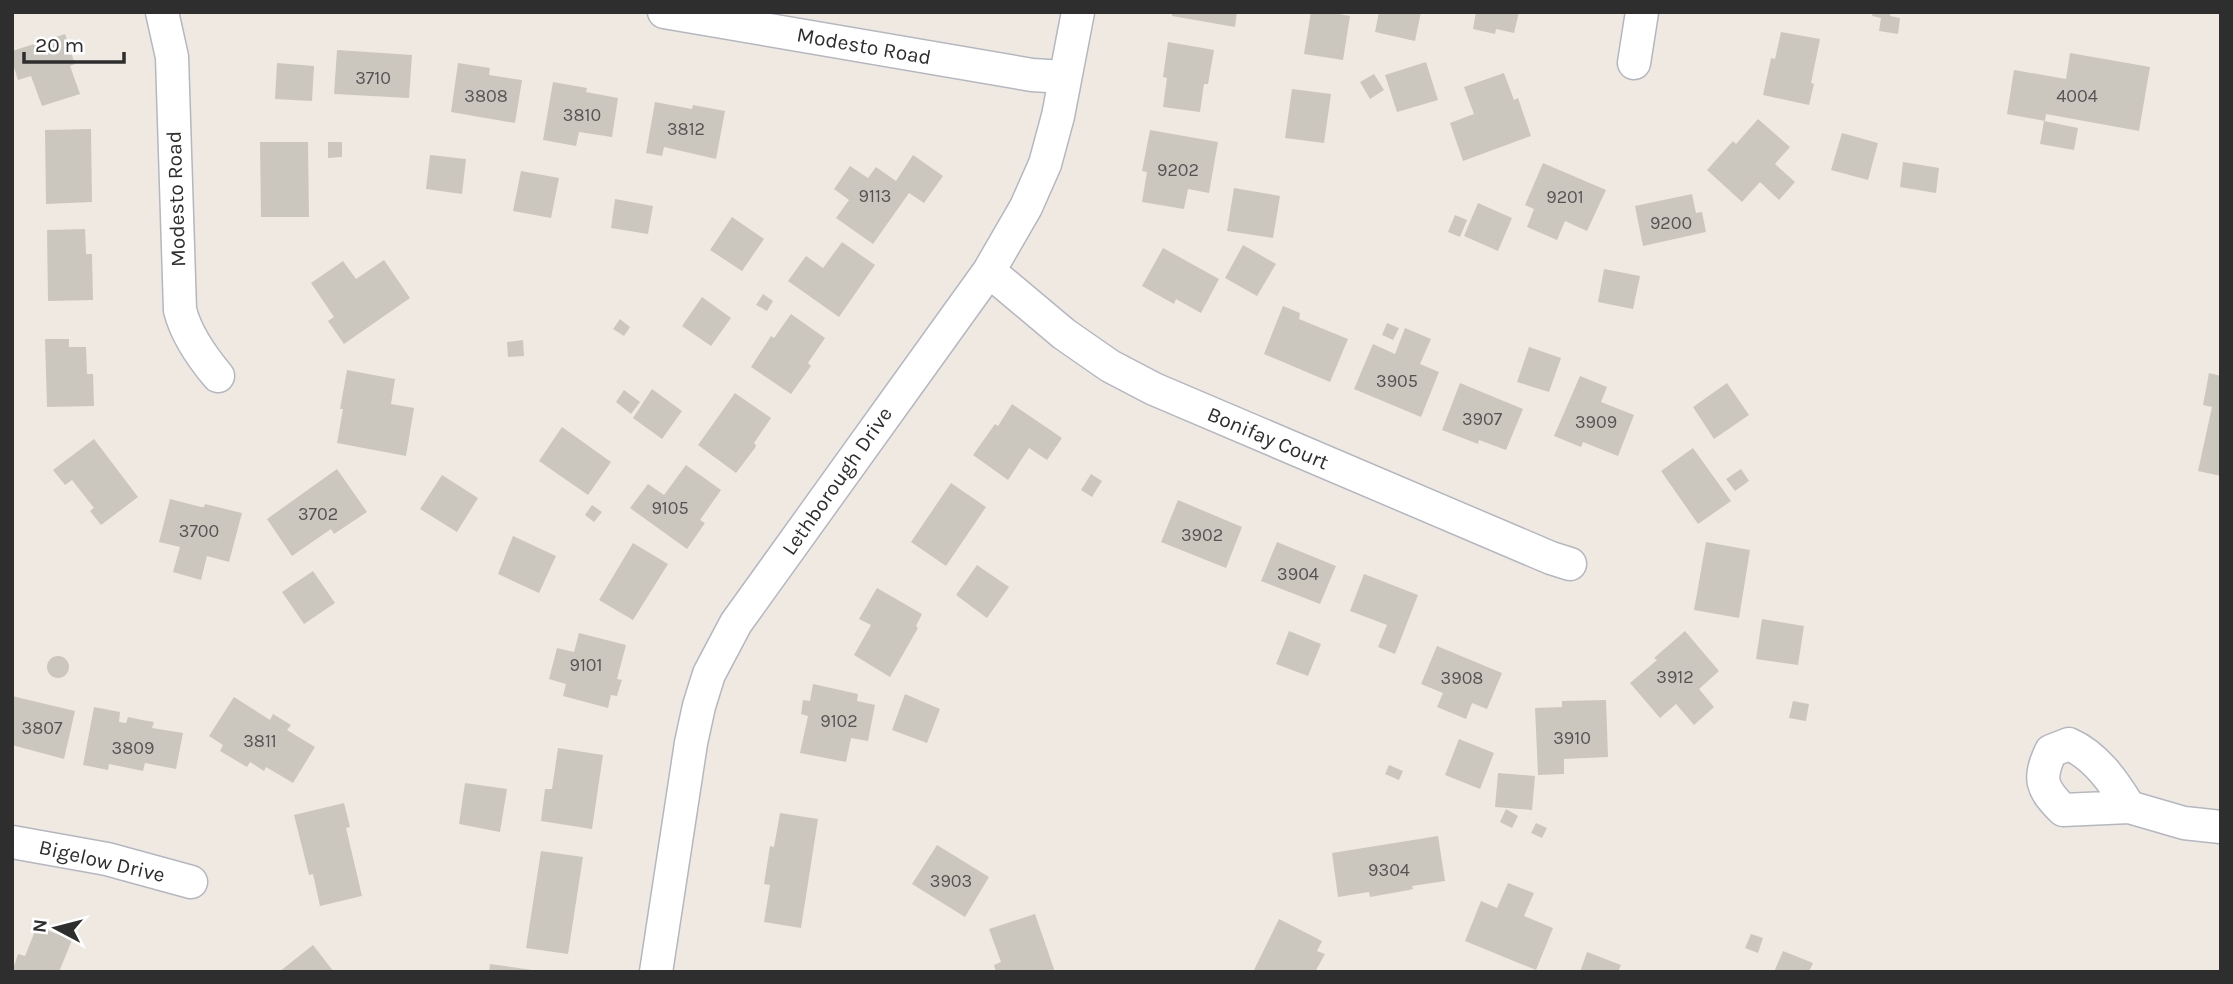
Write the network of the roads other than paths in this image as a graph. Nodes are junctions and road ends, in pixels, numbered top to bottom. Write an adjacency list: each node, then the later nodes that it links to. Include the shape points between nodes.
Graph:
1 (163, 12): 8 (street, Modesto Road, via 172,57 180,310)
2 (664, 12): 6 (street, Modesto Road)
3 (1078, 12): 6 (street, Lethborough Drive)
4 (1642, 12): 5 (street)
5 (1633, 63)
6 (1064, 77): 7 (street, Lethborough Drive, via 1045,164)
7 (989, 271): 9 (street, Bonifay Court, via 1064,334 1154,389); 14 (street, Lethborough Drive, via 736,623 709,674 691,743)
8 (218, 376)
9 (1570, 564)
10 (2129, 807): 11 (street, via 2184,823)
11 (2221, 827)
12 (12, 842): 13 (street, Bigelow Drive, via 107,859)
13 (191, 882)
14 (656, 972)

